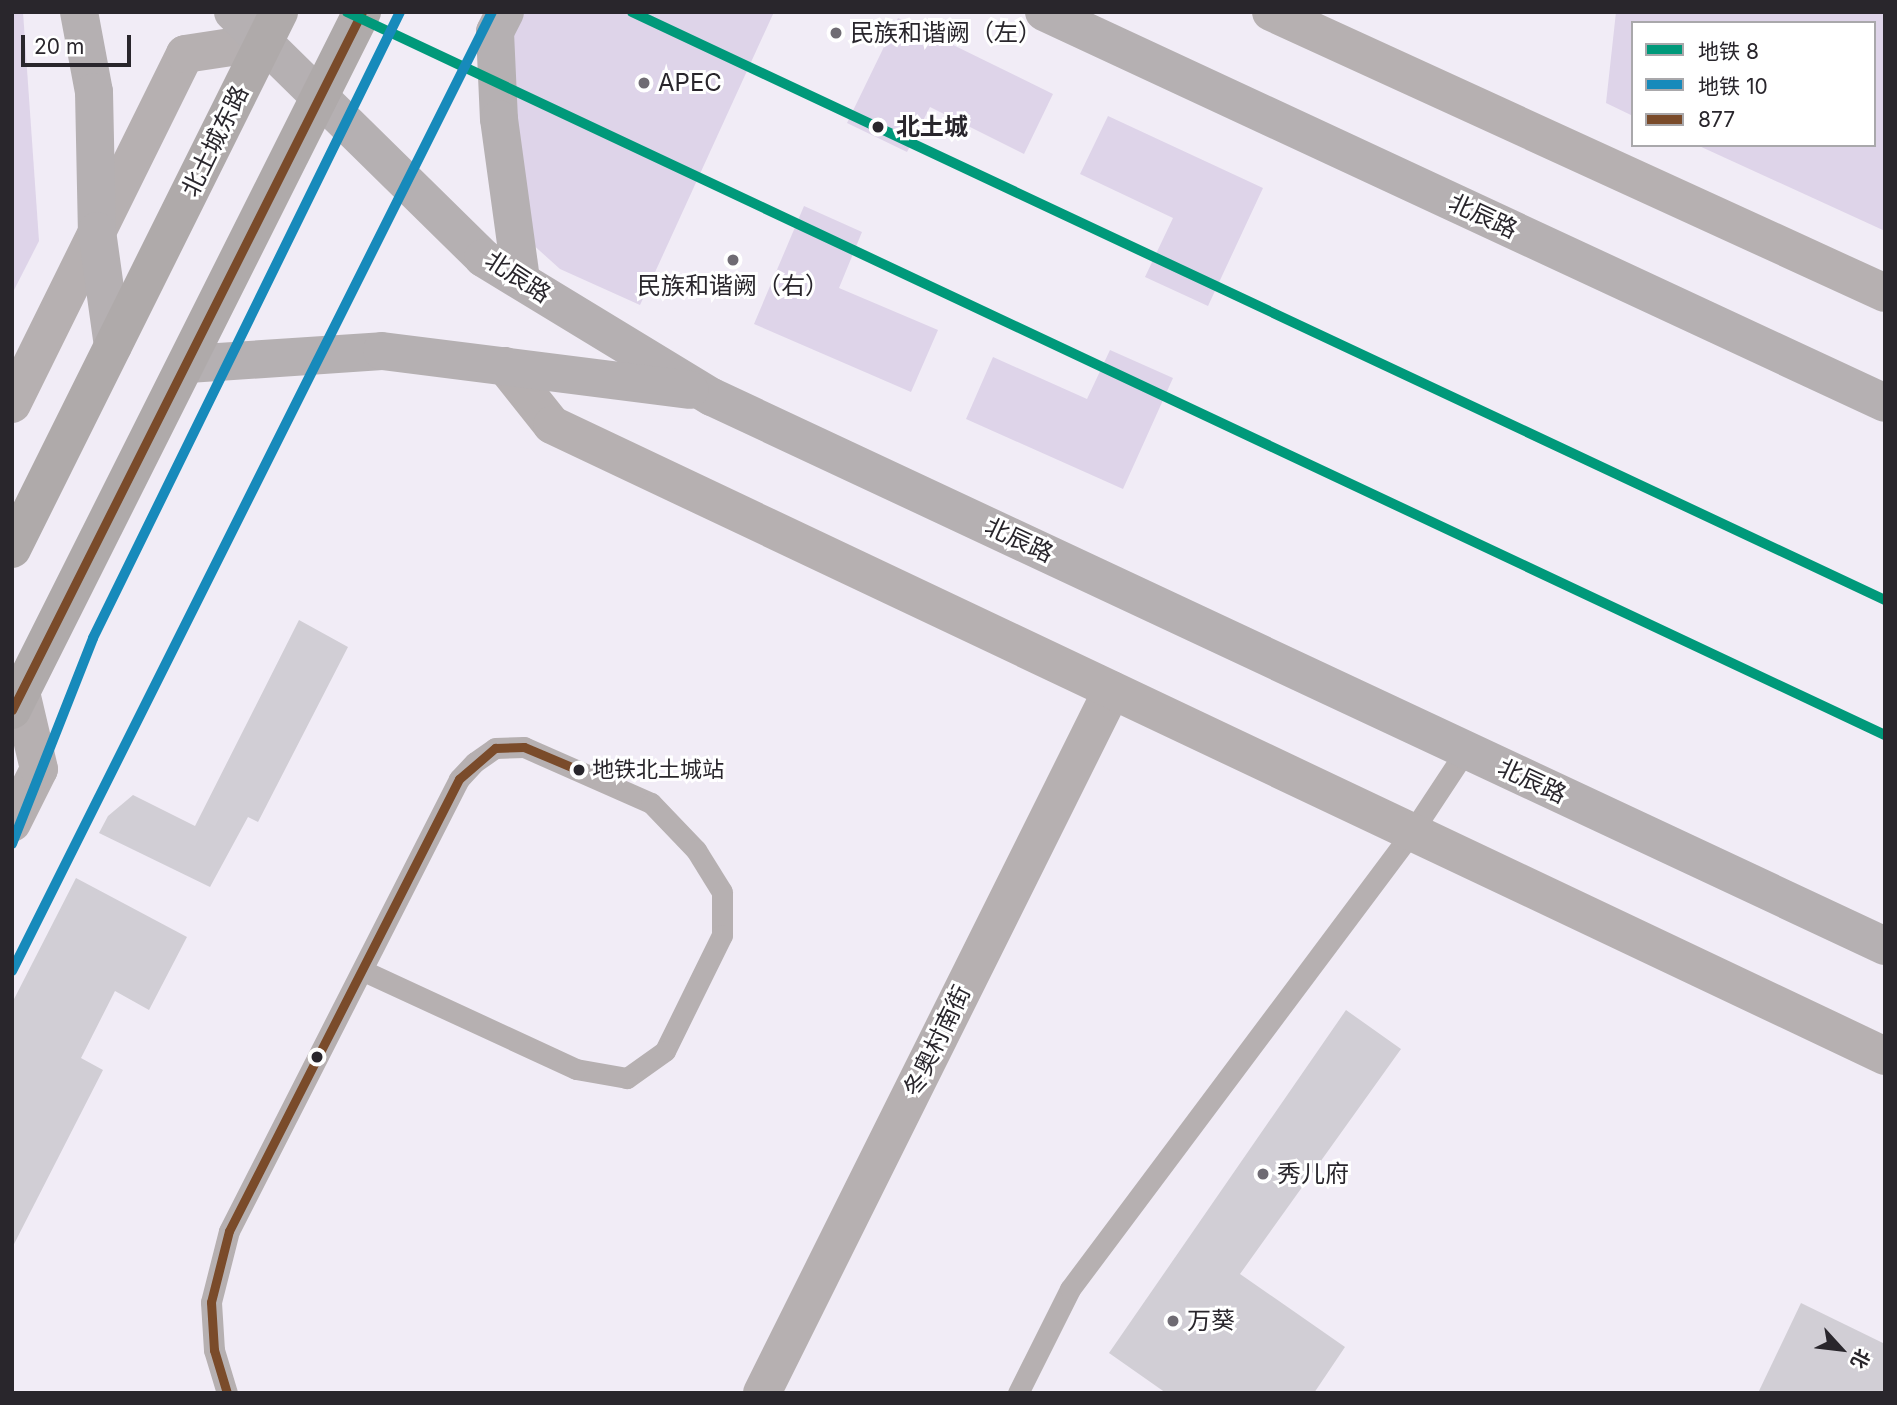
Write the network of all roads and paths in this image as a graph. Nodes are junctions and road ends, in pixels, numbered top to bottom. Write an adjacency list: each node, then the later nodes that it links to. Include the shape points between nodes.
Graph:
1 (79, 12): 9 (main road, via 94,92)
2 (233, 12): 7 (main road, 北辰路)
3 (362, 12): 8 (main road)
4 (505, 12): 10 (main road, via 495,32 499,119)
5 (1044, 12): 16 (main road, 北辰路)
6 (1271, 12): 11 (street)
7 (272, 27): 8 (main road, 北辰路); 9 (street, 北土城东路, via 185,54); 12 (main road, 北土城东路)
8 (320, 97): 10 (main road, 北辰路, via 484,258); 13 (main road)
9 (97, 231): 12 (main road); 17 (street, 北土城东路)
10 (521, 281): 15 (main road, 北辰路)
11 (1885, 293)
12 (113, 346): 18 (main road, 北土城东路)
13 (188, 364): 14 (main road, via 382,351); 20 (main road)
14 (505, 366): 15 (main road); 19 (street, via 552,425)
15 (703, 392): 21 (main road, 北辰路)
16 (1885, 403)
17 (12, 404)
18 (12, 549)
19 (1112, 690): 23 (street); 28 (street, 冬奥村南街)
20 (17, 701): 22 (street, via 39,769)
21 (1466, 750): 23 (lane); 24 (main road, 北辰路)
22 (12, 823)
23 (1412, 832): 26 (street); 29 (lane, via 1070,1289)
24 (1885, 946)
25 (364, 971): 25 (lane, via 576,1069 627,1078 665,1051 722,935 722,892 696,850 651,803 523,747 495,748 459,779); 27 (lane, via 229,1231 211,1302 214,1350)
26 (1885, 1056)
27 (227, 1393)
28 (762, 1393)
29 (1018, 1393)

